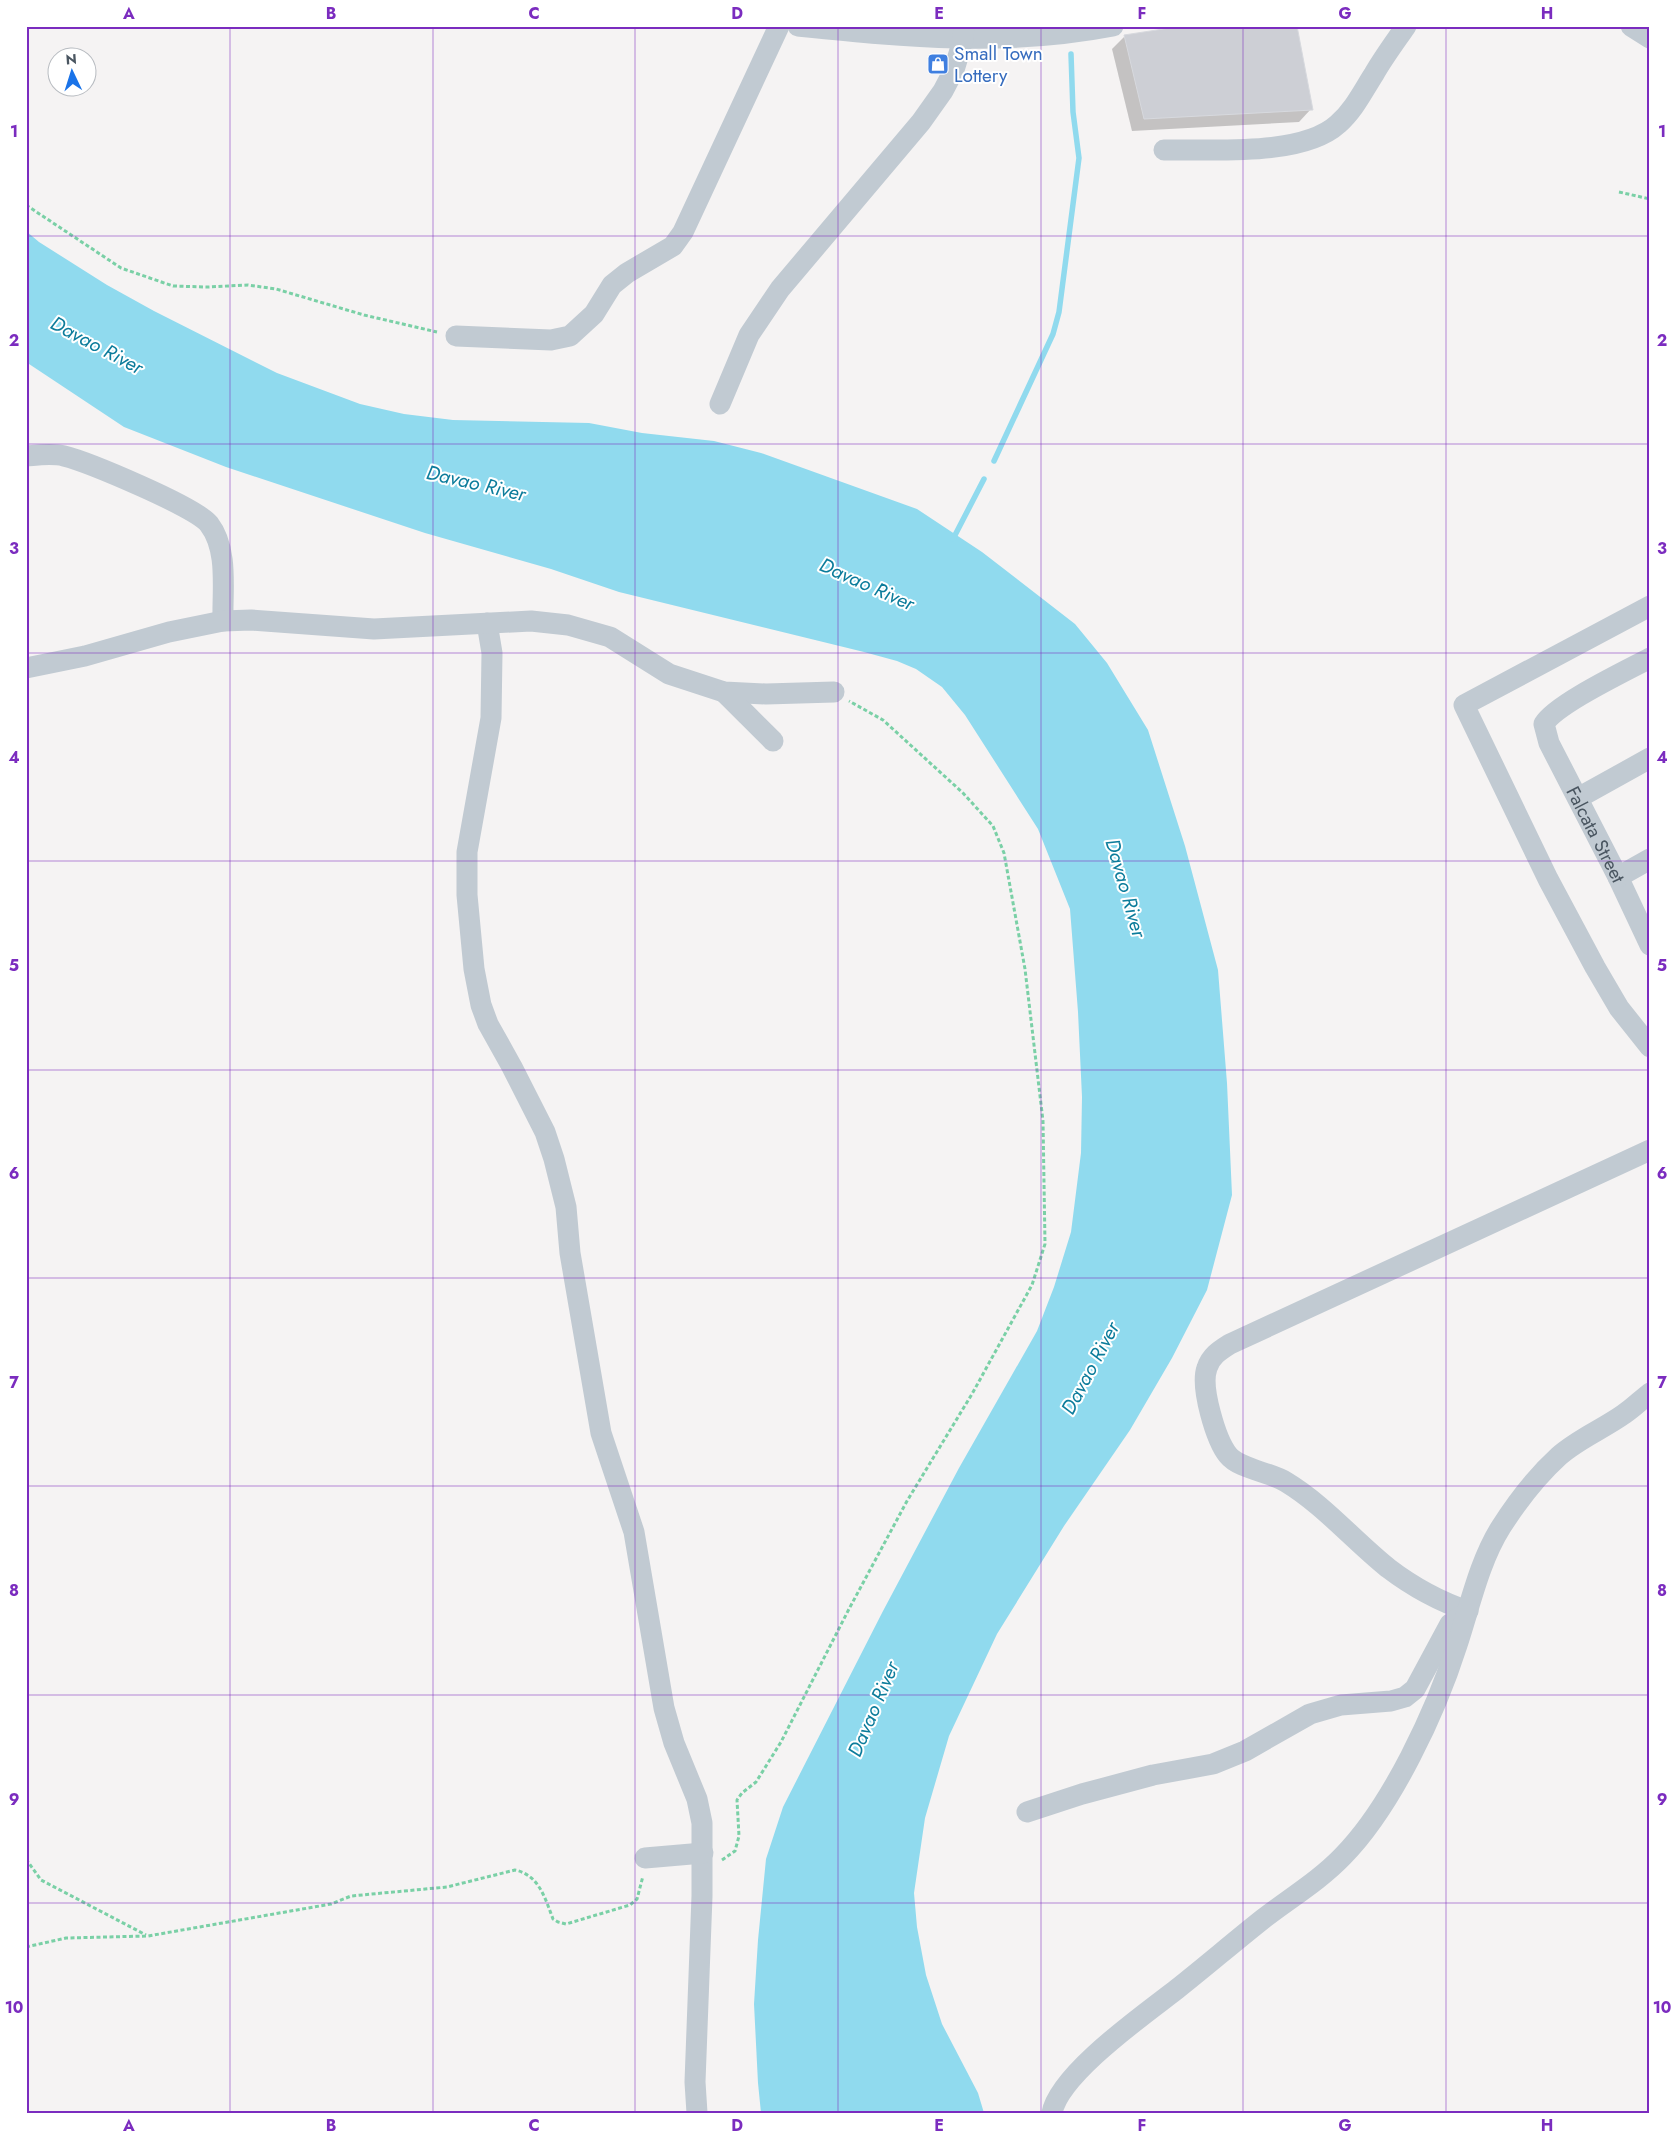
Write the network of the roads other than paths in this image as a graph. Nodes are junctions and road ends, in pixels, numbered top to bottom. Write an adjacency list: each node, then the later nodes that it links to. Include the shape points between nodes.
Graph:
1 (779, 26): 9 (street, via 674,246 612,285 594,314 570,336 551,340)
2 (798, 26): 6 (street, via 907,37)
3 (1113, 26): 6 (street, via 1053,35)
4 (1406, 26): 8 (street, via 1361,97 1337,125 1317,137 1258,149)
5 (1631, 26): 7 (street)
6 (963, 33): 10 (street, via 954,70 921,122 780,289 749,335)
7 (1650, 38)
8 (1164, 150)
9 (456, 336)
10 (720, 404)
11 (26, 456): 13 (street, via 51,454 71,458 136,484 193,511 209,523 219,542)
12 (1650, 606): 25 (street, via 1464,705 1595,968 1619,1008)
13 (223, 621): 14 (street, via 374,629); 16 (street)
14 (487, 623): 17 (street, via 531,621 568,625 610,637 669,674); 31 (street, via 492,653 491,718 468,852 467,895 477,988 488,1024 545,1132 554,1159 566,1207 570,1253 601,1433 634,1532 664,1708 697,1799 702,1823)
15 (1650, 658): 21 (street, Falcata Street, via 1563,706 1544,724 1549,743)
16 (26, 668)
17 (724, 692): 18 (street); 19 (street)
18 (834, 692)
19 (773, 741)
20 (1650, 758): 21 (street)
21 (1578, 798): 23 (street, Falcata Street)
22 (1650, 859): 23 (street)
23 (1618, 877): 24 (street, Falcata Street)
24 (1650, 945)
25 (1650, 1047)
26 (1650, 1150): 28 (street, via 1230,1344 1214,1354 1206,1369 1206,1389 1212,1416 1229,1457 1240,1465 1279,1478 1305,1493 1387,1567 1438,1600)
27 (1650, 1393): 28 (street, via 1625,1414 1560,1456 1530,1486 1487,1554)
28 (1468, 1612): 29 (street, via 1450,1624 1415,1690 1405,1697 1341,1705 1310,1714 1245,1752 1213,1764 1154,1775); 33 (street, via 1444,1685 1423,1730 1375,1816 1344,1856 1074,2074 1053,2104)
29 (1027, 1812)
30 (645, 1858): 31 (street)
31 (702, 1860): 32 (street, via 695,2082)
32 (697, 2113)
33 (1052, 2113)

